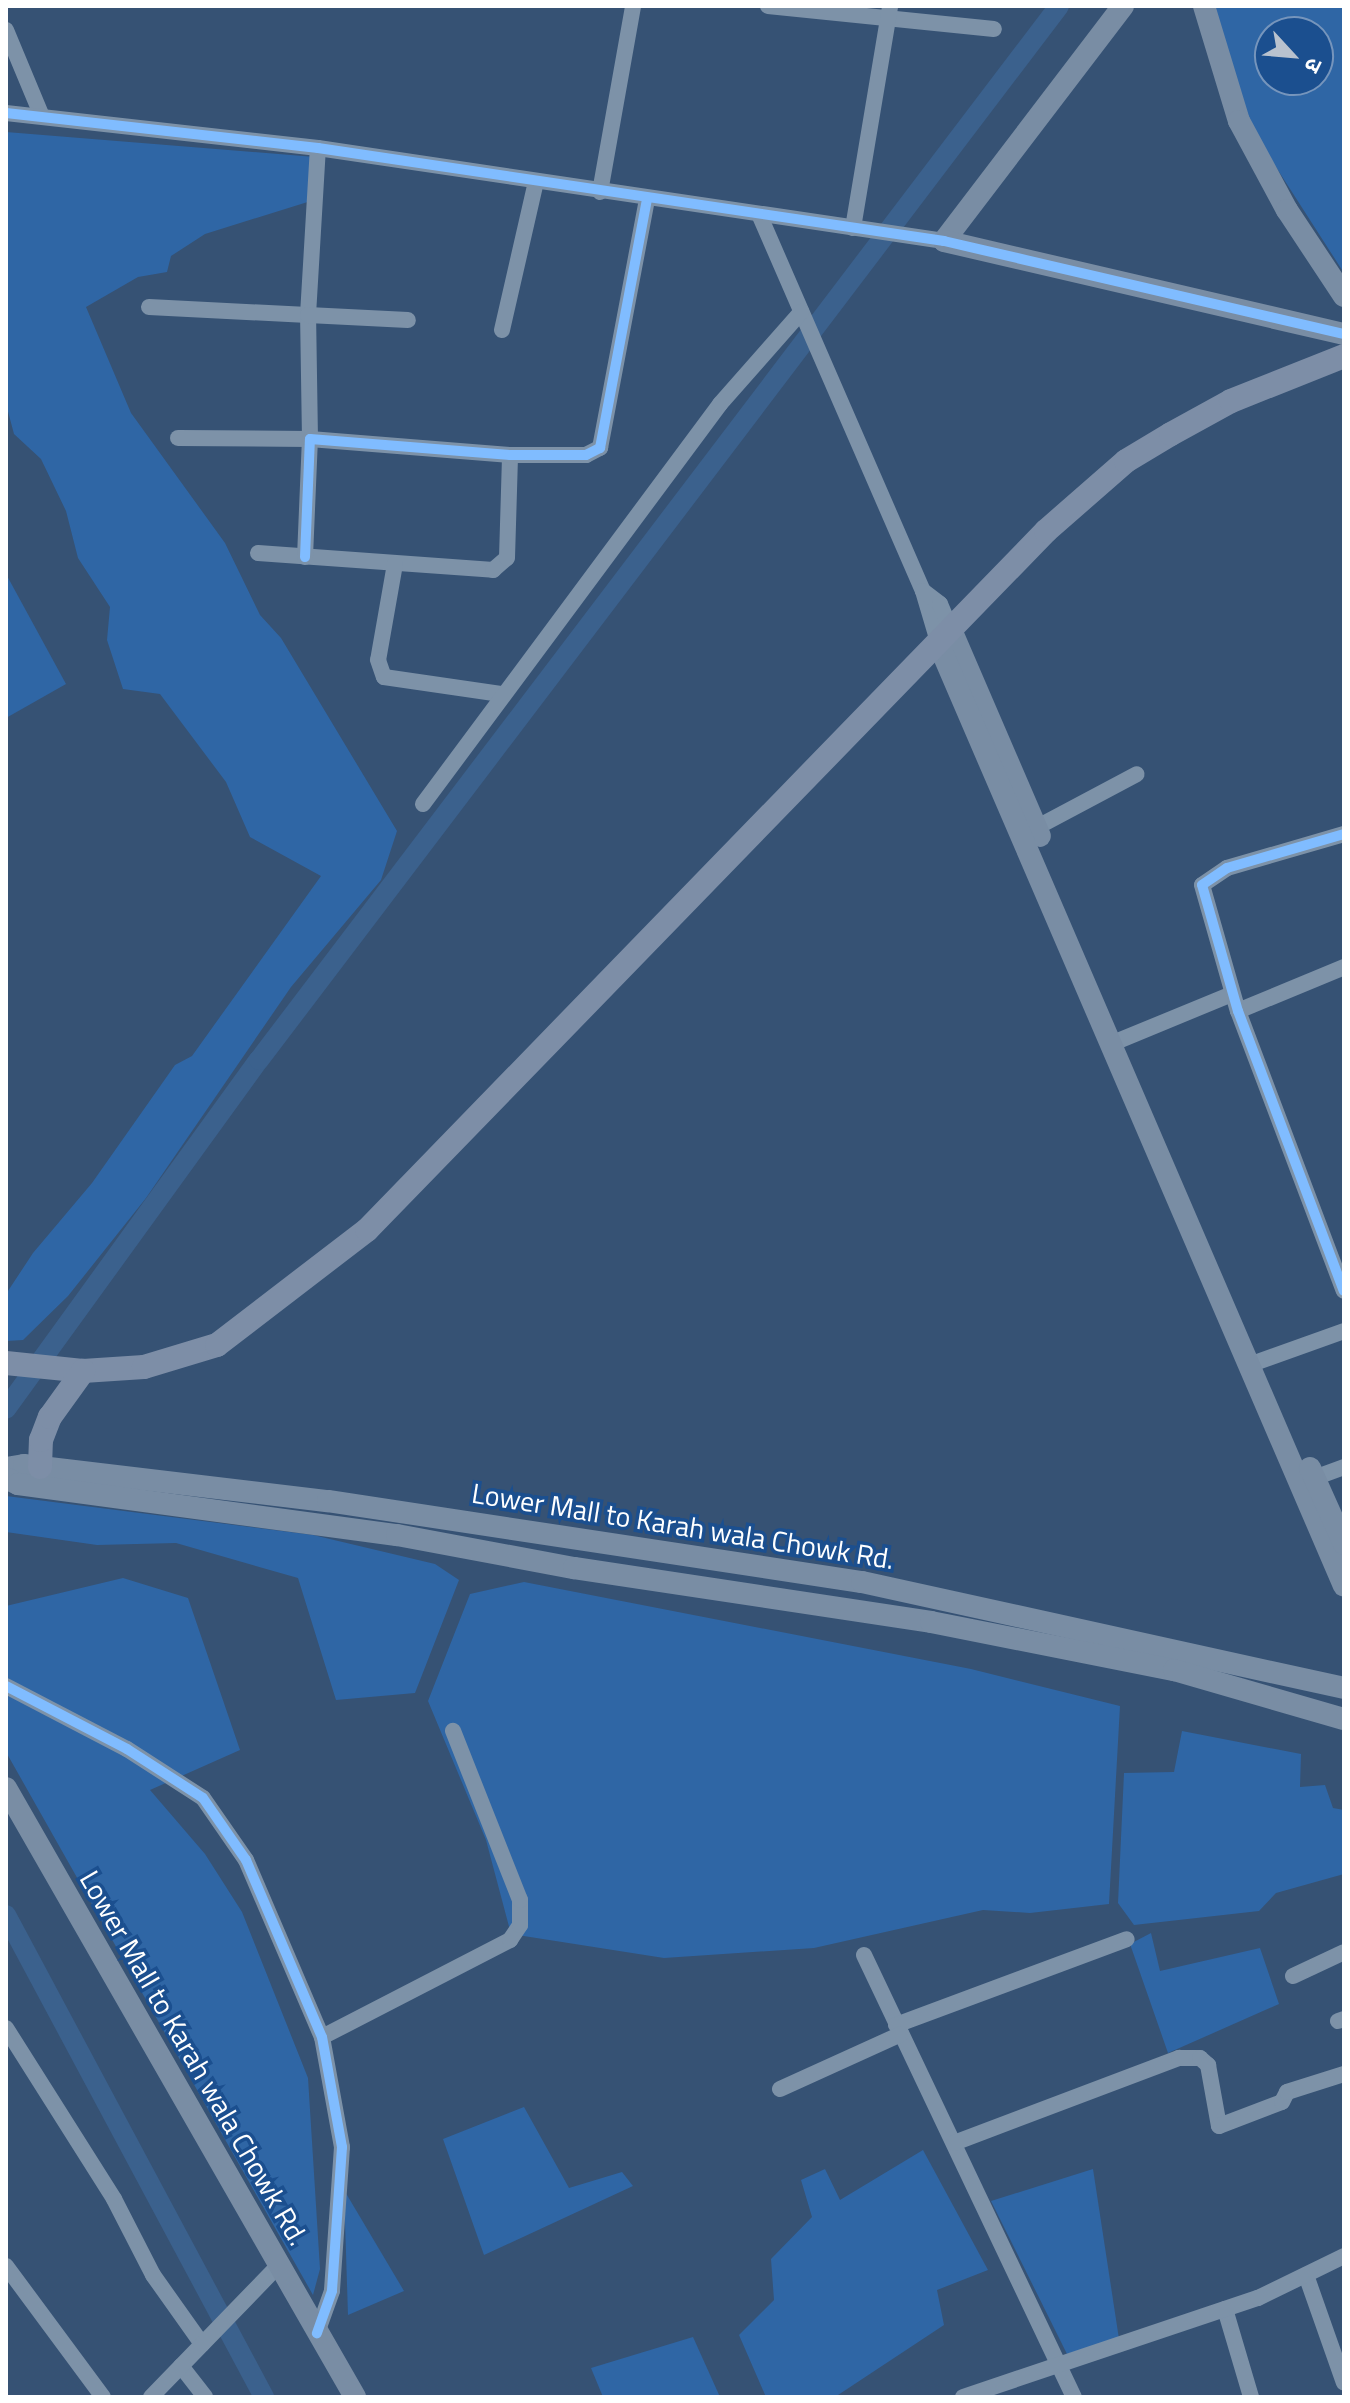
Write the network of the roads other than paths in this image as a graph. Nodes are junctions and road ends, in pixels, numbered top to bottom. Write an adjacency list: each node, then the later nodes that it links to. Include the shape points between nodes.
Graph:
1 (633, 6): 12 (street)
2 (768, 6): 5 (street)
3 (1122, 6): 16 (main road)
4 (1204, 6): 17 (main road, via 1239,121 1287,210)
5 (889, 13): 6 (street); 15 (street)
6 (994, 29)
7 (6, 30): 9 (street)
8 (6, 113): 9 (street)
9 (41, 114): 10 (street)
10 (318, 148): 11 (street); 20 (street)
11 (536, 182): 12 (street); 22 (street)
12 (600, 192): 13 (street)
13 (647, 199): 14 (street); 27 (street, via 600,448 586,455)
14 (759, 214): 15 (street); 19 (street)
15 (853, 228): 16 (street)
16 (944, 241): 23 (main road)
17 (1344, 296)
18 (149, 307): 20 (street)
19 (801, 312): 31 (street); 32 (street, via 720,404)
20 (308, 315): 21 (street); 26 (street)
21 (408, 320)
22 (502, 330)
23 (1344, 334)
24 (1344, 356): 31 (main road, via 1231,401 1126,461 1046,531)
25 (178, 438): 26 (street)
26 (310, 439): 27 (street); 29 (street)
27 (510, 455): 30 (street, via 507,558 501,566)
28 (258, 553): 29 (street)
29 (305, 557): 30 (street)
30 (395, 564): 32 (street, via 378,660 384,677)
31 (946, 638): 35 (main road); 45 (main road, via 367,1230 217,1345 144,1367)
32 (501, 694): 34 (street)
33 (1137, 774): 35 (street)
34 (423, 804)
35 (1030, 831): 40 (main road)
36 (1344, 834): 38 (street, via 1227,868 1202,885)
37 (1343, 969): 39 (street)
38 (1232, 994): 39 (street); 40 (street)
39 (1238, 1011): 41 (street)
40 (1120, 1040): 43 (main road)
41 (1344, 1291)
42 (1344, 1331): 43 (street)
43 (1256, 1362): 50 (main road); 52 (main road)
44 (6, 1363): 45 (main road)
45 (75, 1370): 46 (main road, via 41,1440)
46 (40, 1467): 48 (main road, Lower Mall to Karah wala Chowk Rd.); 53 (main road, Lower Mall to Karah wala Chowk Rd., via 328,1501)
47 (1344, 1467): 50 (street)
48 (6, 1468)
49 (6, 1478): 54 (main road, via 18,1484 397,1535)
50 (1314, 1478): 51 (main road)
51 (1344, 1544)
52 (1344, 1586)
53 (926, 1595): 54 (main road); 56 (main road, Lower Mall to Karah wala Chowk Rd.)
54 (922, 1621): 57 (main road, via 1174,1670)
55 (6, 1686): 66 (street, via 127,1749 203,1798 246,1860)
56 (1344, 1688)
57 (1344, 1719)
58 (453, 1731): 66 (street, via 520,1900 520,1925 510,1940)
59 (6, 1788): 72 (main road, Lower Mall to Karah wala Chowk Rd.)
60 (1127, 1939): 65 (street)
61 (1344, 1952): 63 (street)
62 (864, 1955): 65 (street)
63 (1293, 1976)
64 (6, 2028): 76 (street, via 114,2199 153,2275)
65 (898, 2030): 68 (street); 69 (street)
66 (322, 2037): 75 (street, via 343,2177 332,2291)
67 (1344, 2074): 69 (street, via 1287,2092 1282,2102 1219,2126 1208,2065 1200,2058 1179,2058)
68 (780, 2089)
69 (954, 2143): 77 (street)
70 (1344, 2256): 73 (street)
71 (6, 2266): 80 (street)
72 (278, 2266): 75 (main road, Lower Mall to Karah wala Chowk Rd.); 76 (street)
73 (1306, 2275): 74 (street); 79 (street)
74 (1225, 2309): 77 (street); 86 (street)
75 (317, 2333): 83 (main road, Lower Mall to Karah wala Chowk Rd.)
76 (202, 2344): 78 (street)
77 (1055, 2364): 84 (street); 85 (street)
78 (181, 2366): 81 (street); 82 (street)
79 (1344, 2383)
80 (103, 2397)
81 (151, 2397)
82 (205, 2397)
83 (355, 2397)
84 (963, 2397)
85 (1074, 2397)
86 (1251, 2397)

